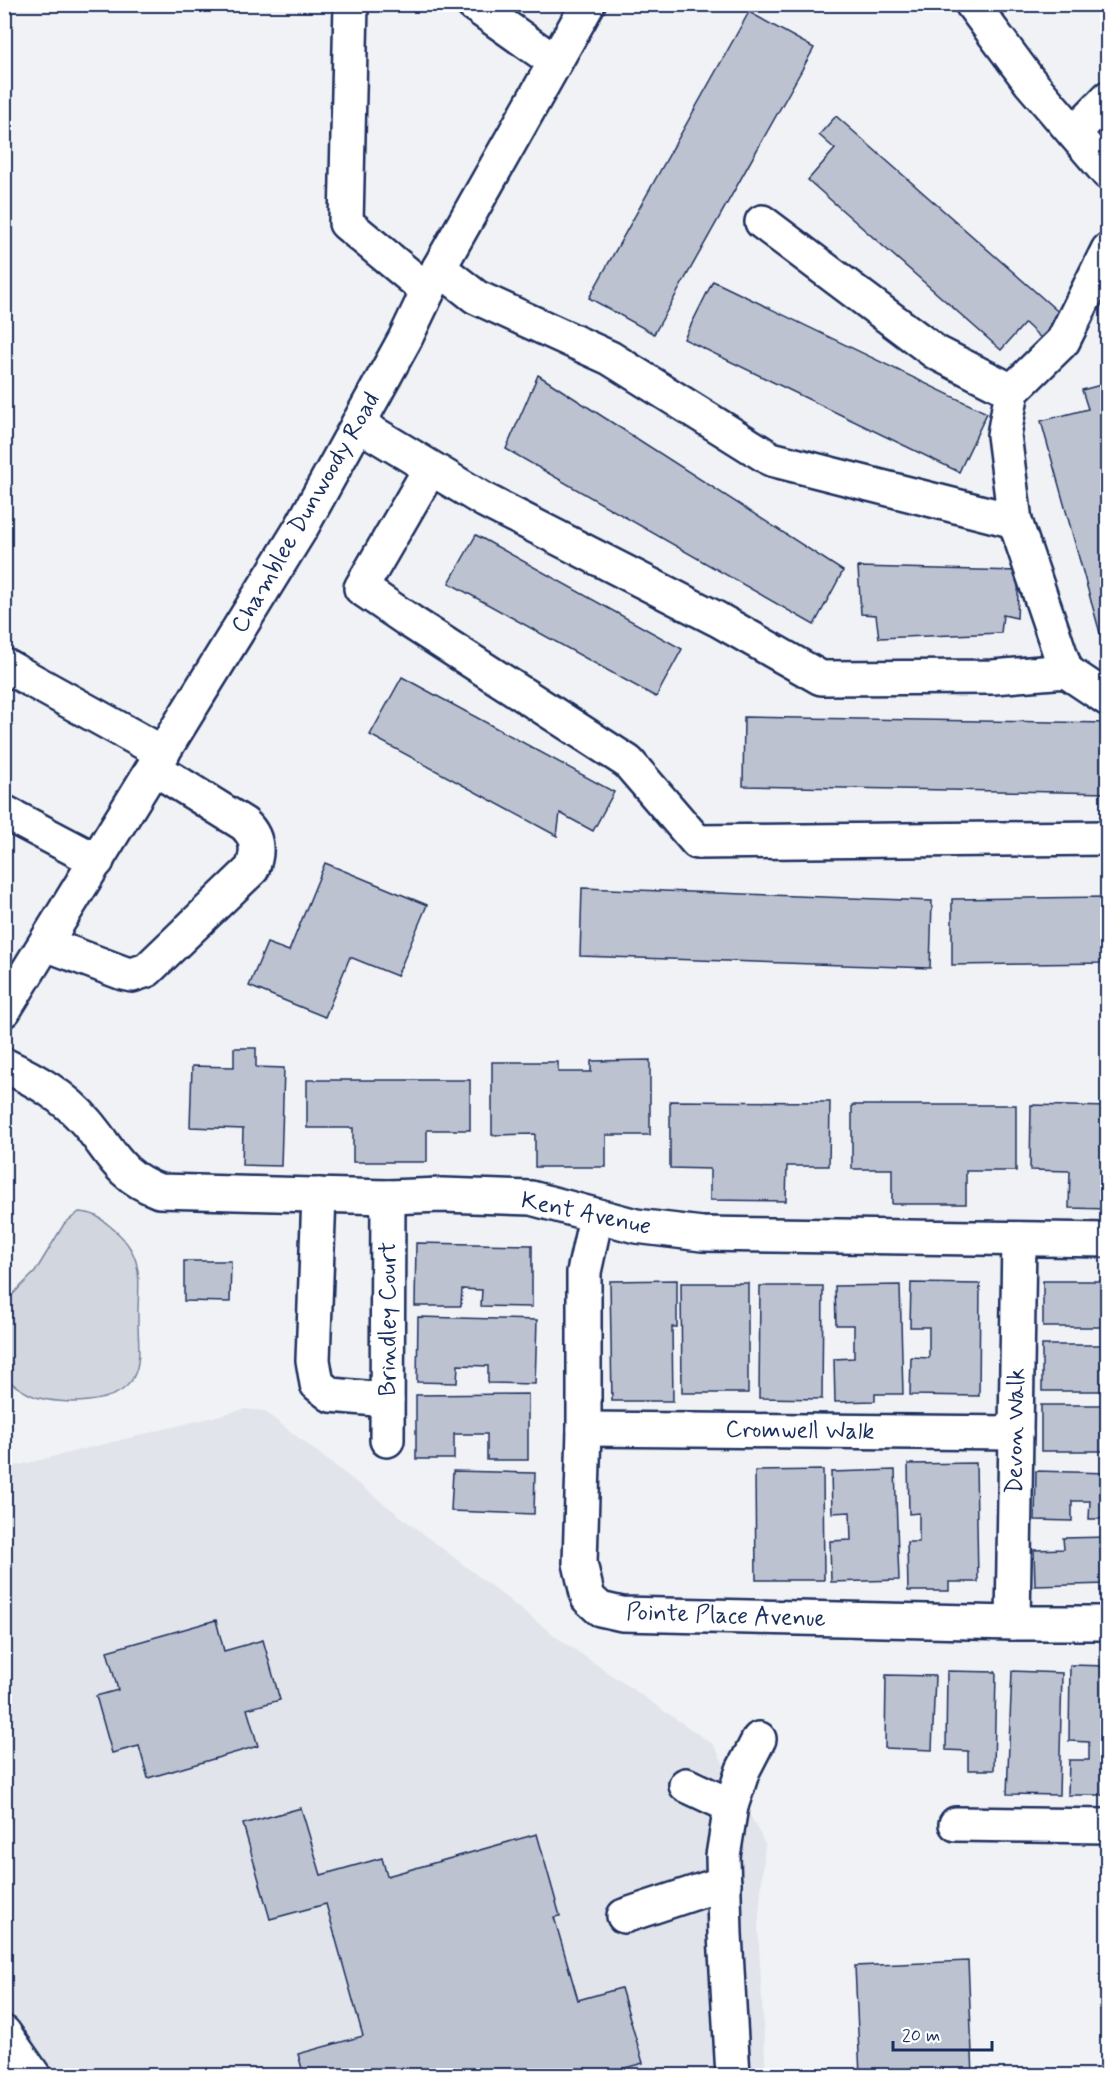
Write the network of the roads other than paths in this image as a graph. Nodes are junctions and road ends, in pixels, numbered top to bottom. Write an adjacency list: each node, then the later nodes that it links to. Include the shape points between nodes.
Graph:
1 (351, 4): 11 (street, via 346,223)
2 (473, 4): 5 (street)
3 (588, 4): 5 (street, Chamblee Dunwoody Road)
4 (972, 4): 7 (street)
5 (555, 63): 11 (street, Chamblee Dunwoody Road)
6 (1107, 98): 7 (street)
7 (1074, 134): 8 (street)
8 (1107, 173)
9 (762, 222): 12 (street, via 935,352)
10 (1107, 250): 12 (street, via 1064,341)
11 (433, 279): 13 (street, Chamblee Dunwoody Road); 15 (street, via 610,358 771,459)
12 (1012, 392): 15 (street, via 1004,435)
13 (358, 424): 14 (street); 19 (street, Chamblee Dunwoody Road, via 301,528)
14 (430, 469): 17 (street, via 717,619 821,678 993,677); 21 (street, via 361,588 628,762 697,843)
15 (1015, 521): 17 (street)
16 (4, 665): 19 (street)
17 (1066, 671): 18 (street)
18 (1107, 699)
19 (159, 761): 22 (street, Chamblee Dunwoody Road); 23 (street, via 252,831 256,857 252,869 140,973 123,973)
20 (4, 812): 22 (street)
21 (1107, 838)
22 (97, 861): 23 (street, Chamblee Dunwoody Road)
23 (45, 944): 24 (street, Chamblee Dunwoody Road)
24 (4, 1010)
25 (4, 1065): 26 (street, Kent Avenue, via 40,1082 65,1101 124,1171 140,1184 159,1191)
26 (319, 1195): 27 (street, Kent Avenue); 31 (street, via 313,1360 317,1384 331,1395)
27 (388, 1197): 28 (street, Kent Avenue, via 531,1198); 31 (street, Brindley Court)
28 (596, 1216): 29 (street, Kent Avenue, via 636,1226 702,1234); 32 (street, Pointe Place Avenue, via 584,1272)
29 (1019, 1239): 30 (street, Kent Avenue); 33 (street, Devon Walk)
30 (1107, 1240)
31 (387, 1400): 34 (street, Brindley Court)
32 (584, 1429): 33 (street, Cromwell Walk); 35 (street, Pointe Place Avenue, via 580,1563 588,1598 600,1609 622,1614)
33 (1016, 1433): 35 (street, Devon Walk)
34 (387, 1440)
35 (1013, 1623): 36 (street, Pointe Place Avenue)
36 (1107, 1623)
37 (759, 1739): 39 (street, via 742,1770)
38 (686, 1785): 39 (street)
39 (732, 1806): 42 (street, via 723,1856)
40 (956, 1824): 41 (street)
41 (1107, 1826)
42 (724, 1883): 43 (street); 46 (street)
43 (624, 1916)
44 (4, 2033): 45 (street)
45 (34, 2076)
46 (733, 2076)

